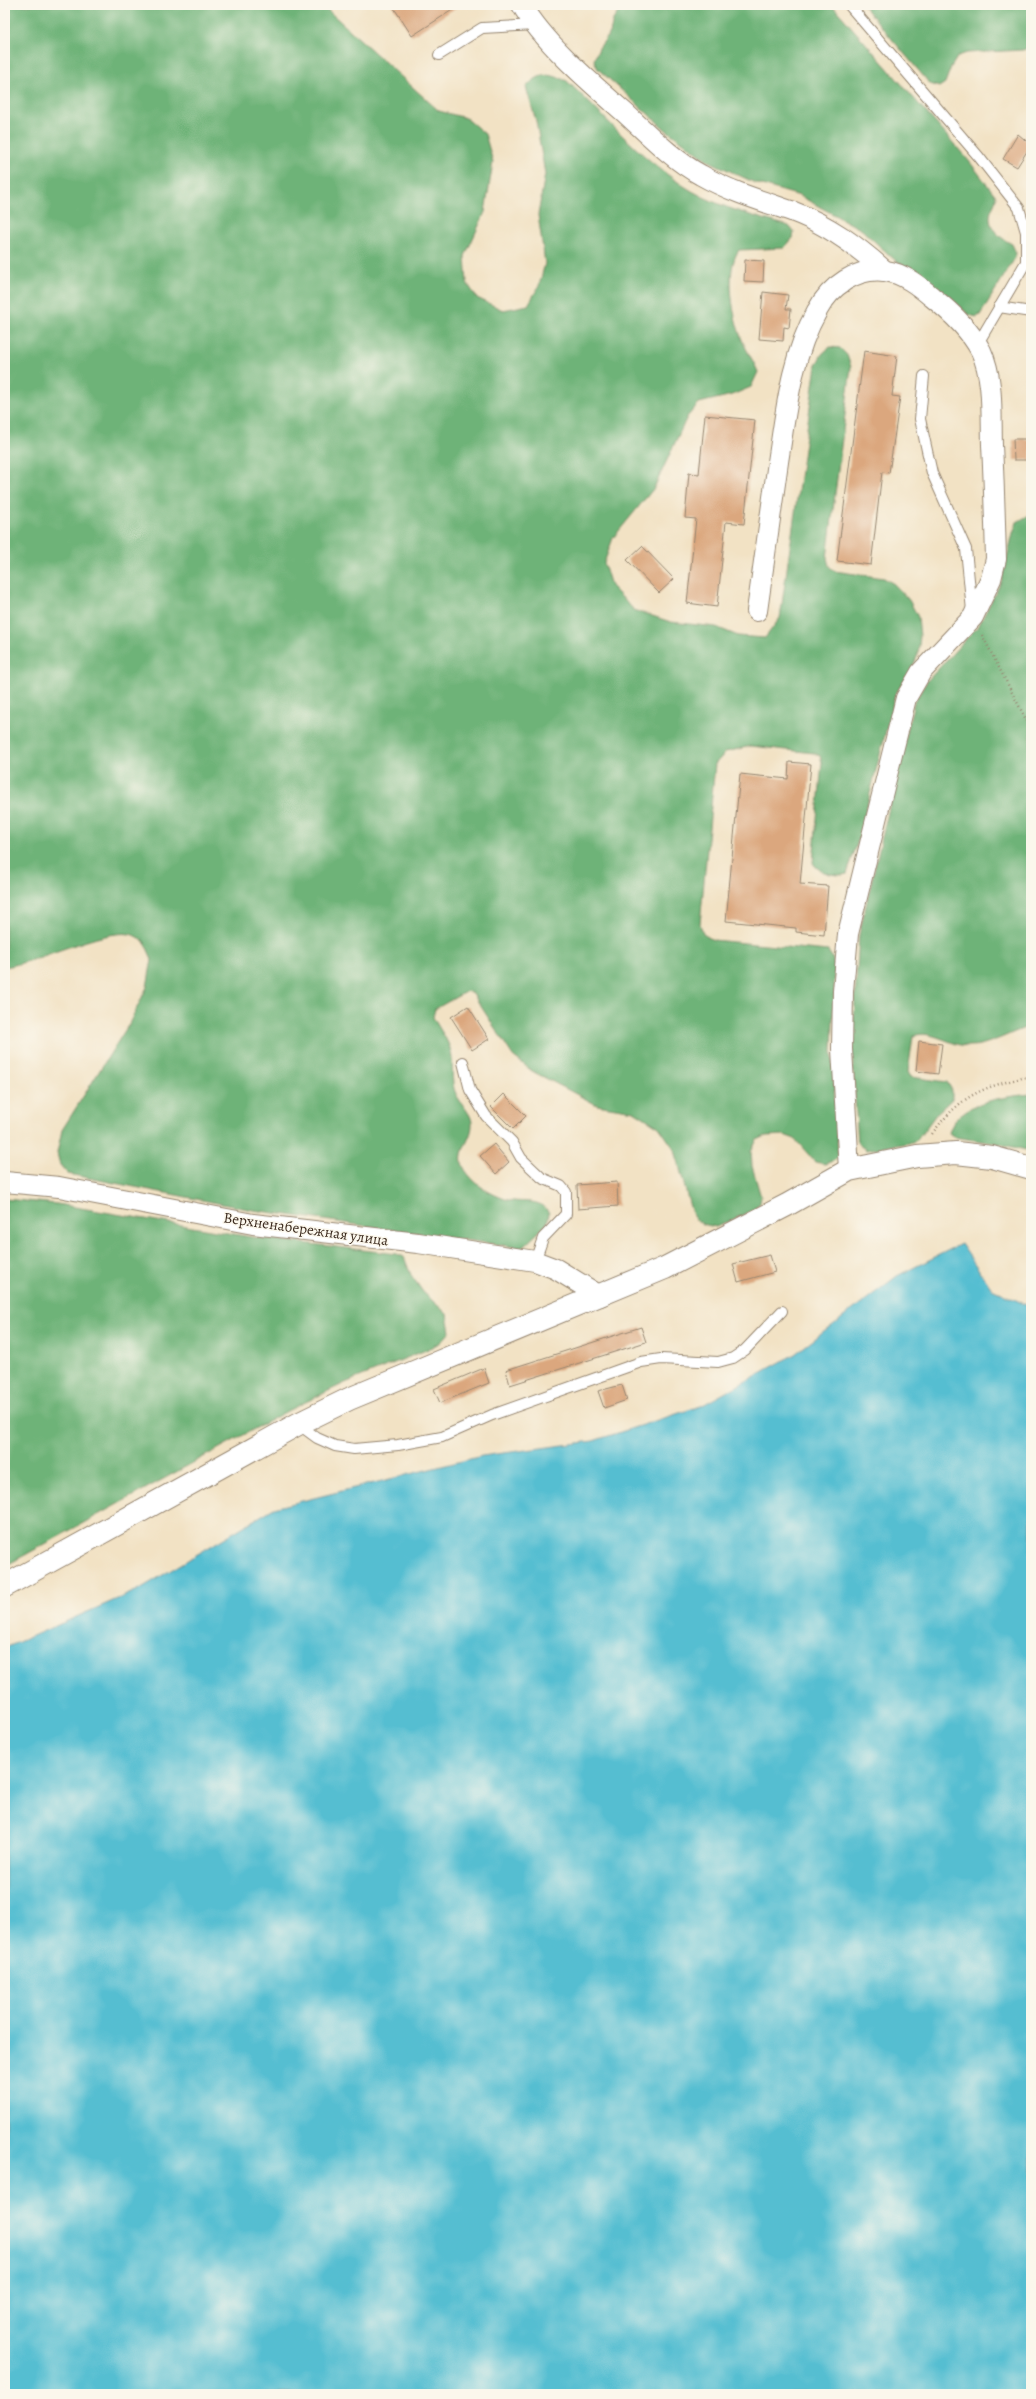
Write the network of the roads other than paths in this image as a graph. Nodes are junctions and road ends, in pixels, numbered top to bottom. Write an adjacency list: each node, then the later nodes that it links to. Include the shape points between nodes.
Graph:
1 (522, 5): 3 (street)
2 (849, 5): 5 (lane, via 979,157 1019,208 1026,232)
3 (536, 24): 4 (lane, via 482,28); 6 (street, via 585,77 656,142 700,175 750,198 795,212 820,224 853,243)
4 (439, 54)
5 (1029, 259): 7 (lane)
6 (885, 271): 9 (street, via 918,285 965,327); 11 (street, via 869,270 856,273 845,280 825,297 803,340 787,404)
7 (999, 307): 8 (lane); 9 (lane)
8 (1031, 312)
9 (977, 345): 12 (street, via 984,360 990,388 996,558 991,580)
10 (924, 376): 12 (lane, via 920,419 932,473 966,549)
11 (757, 611)
12 (973, 617): 15 (street, via 921,672 906,698 848,934 842,1048)
13 (463, 1062): 17 (lane, via 470,1090 486,1116 512,1142 521,1158 542,1178 561,1186 566,1192 566,1214 543,1238)
14 (1031, 1168): 15 (main road, via 985,1156 956,1153 917,1156)
15 (849, 1170): 18 (main road, via 724,1239)
16 (5, 1182): 17 (street, Верхненабережная улица, via 59,1187 253,1224 418,1243)
17 (535, 1261): 18 (street, Верхненабережная улица, via 556,1269)
18 (600, 1296): 20 (main road, via 349,1399)
19 (782, 1312): 20 (lane, via 745,1350 733,1358 718,1362 661,1359 642,1362 492,1415 442,1437 354,1449 335,1446 317,1438)
20 (298, 1424): 21 (main road)
21 (5, 1586)

